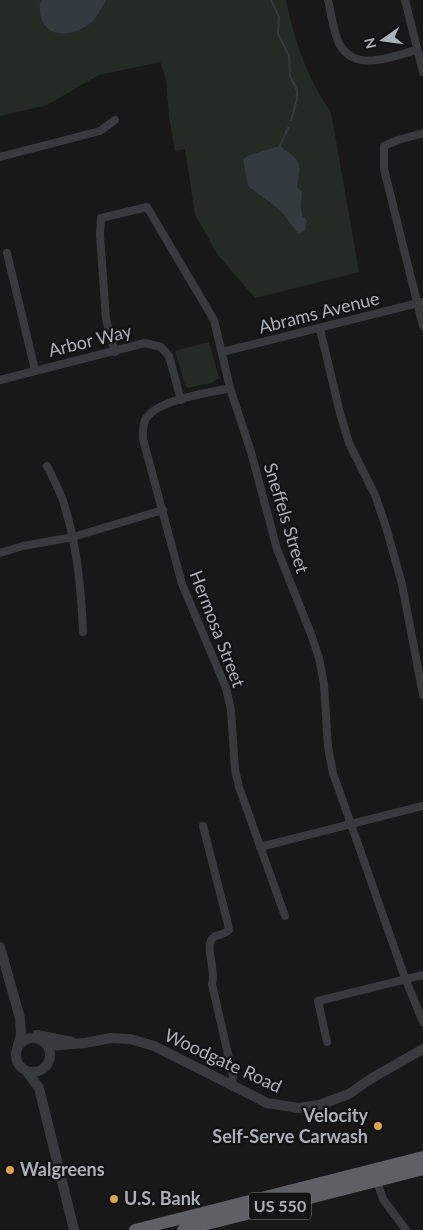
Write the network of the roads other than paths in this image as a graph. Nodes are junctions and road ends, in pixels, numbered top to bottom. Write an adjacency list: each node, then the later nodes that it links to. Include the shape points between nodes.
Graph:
1 (328, 0): 3 (street, via 339,44 355,60 375,61)
2 (405, 0): 3 (street)
3 (417, 50): 4 (street)
4 (423, 72)
5 (115, 120): 7 (street, via 100,131)
6 (423, 133): 9 (street, via 384,146 384,169)
7 (0, 157)
8 (6, 253): 14 (street)
9 (420, 303): 10 (street); 11 (street, Abrams Avenue)
10 (423, 326)
11 (320, 328): 13 (street, Abrams Avenue); 23 (street, via 349,443 375,495 389,536 402,584)
12 (115, 352): 13 (street, Sneffels Street, via 106,319 101,218 147,207 214,320); 14 (street, Arbor Way); 17 (street, Arbor Way, via 145,343 161,347 169,356)
13 (222, 352): 16 (street, Sneffels Street)
14 (35, 370): 15 (street, Arbor Way)
15 (0, 380)
16 (230, 388): 17 (street); 25 (street, Sneffels Street, via 277,549 319,658 333,773)
17 (182, 400): 19 (street, Hermosa Street, via 163,405 144,422 143,439)
18 (47, 466): 20 (street)
19 (163, 510): 20 (street); 27 (street, Hermosa Street, via 182,584 226,688 238,786)
20 (73, 537): 21 (street, via 23,546); 22 (street)
21 (0, 554)
22 (83, 632)
23 (423, 695)
24 (423, 806): 25 (street)
25 (351, 824): 27 (street); 31 (street, Sneffels Street)
26 (203, 826): 43 (street, via 229,930 214,937 209,948 212,984 233,1076)
27 (260, 846): 28 (street, Hermosa Street)
28 (285, 916)
29 (0, 947): 32 (street)
30 (423, 974): 31 (street)
31 (405, 978): 33 (street, Sneffels Street); 35 (street, via 318,1001)
32 (20, 1018): 34 (street); 38 (street)
33 (423, 1022)
34 (31, 1035): 36 (street, Woodgate Road); 37 (street); 38 (street)
35 (327, 1042)
36 (80, 1043): 37 (street, Woodgate Road); 40 (street, Woodgate Road); 43 (street, Woodgate Road, via 111,1038 130,1039 154,1046)
37 (48, 1046): 40 (street)
38 (17, 1047): 42 (street, via 18,1065)
39 (423, 1049): 43 (street, Woodgate Road, via 349,1094 306,1108 267,1103)
40 (50, 1058): 41 (street)
41 (43, 1070): 42 (street); 44 (street)
42 (28, 1073): 44 (street)
43 (232, 1085)
44 (39, 1088): 48 (street)
45 (423, 1156): 47 (highway, US 550)
46 (423, 1169): 47 (highway, US 550)
47 (375, 1175): 49 (highway, US 550); 50 (highway, US 550); 51 (street, via 383,1200)
48 (74, 1230)
49 (135, 1230)
50 (184, 1230)
51 (406, 1230)

